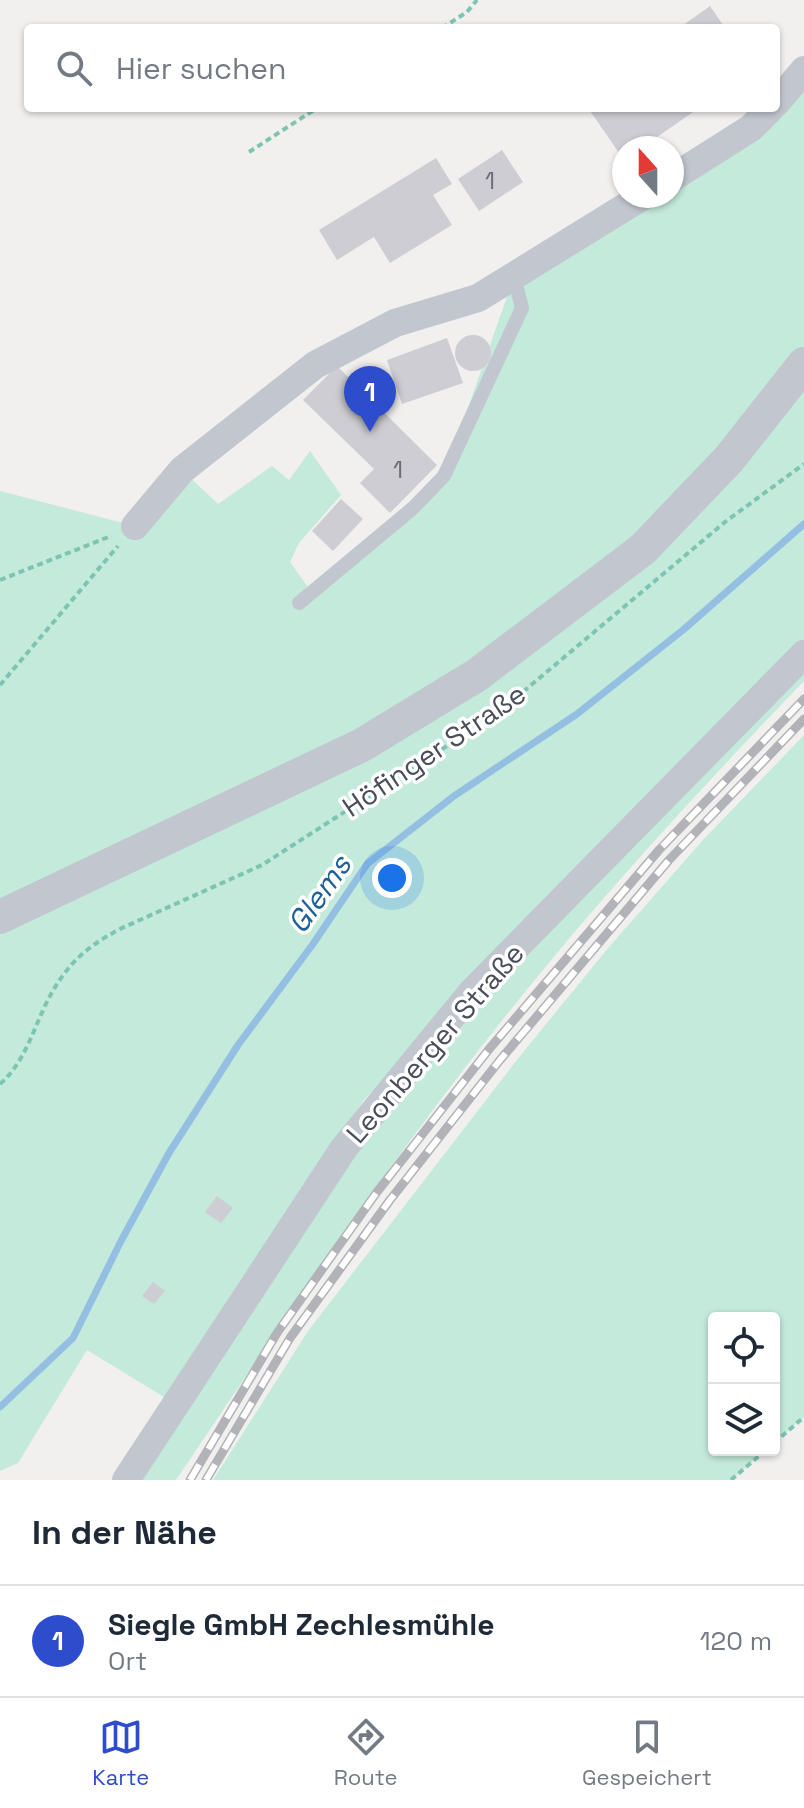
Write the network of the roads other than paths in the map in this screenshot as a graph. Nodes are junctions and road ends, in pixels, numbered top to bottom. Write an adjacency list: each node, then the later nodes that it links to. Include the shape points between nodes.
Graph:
1 (804, 70): 2 (street)
2 (780, 98)
3 (767, 112): 4 (street)
4 (684, 170)
5 (624, 208): 6 (street)
6 (514, 277): 8 (street, via 478,298 395,323 315,365 182,470); 9 (lane, via 522,308 444,476)
7 (804, 364): 11 (street, Höfinger Straße, via 729,459 643,549 477,675 362,745)
8 (135, 526)
9 (299, 603)
10 (804, 654): 12 (street, Leonberger Straße, via 471,993 344,1148)
11 (0, 917)
12 (126, 1480)

